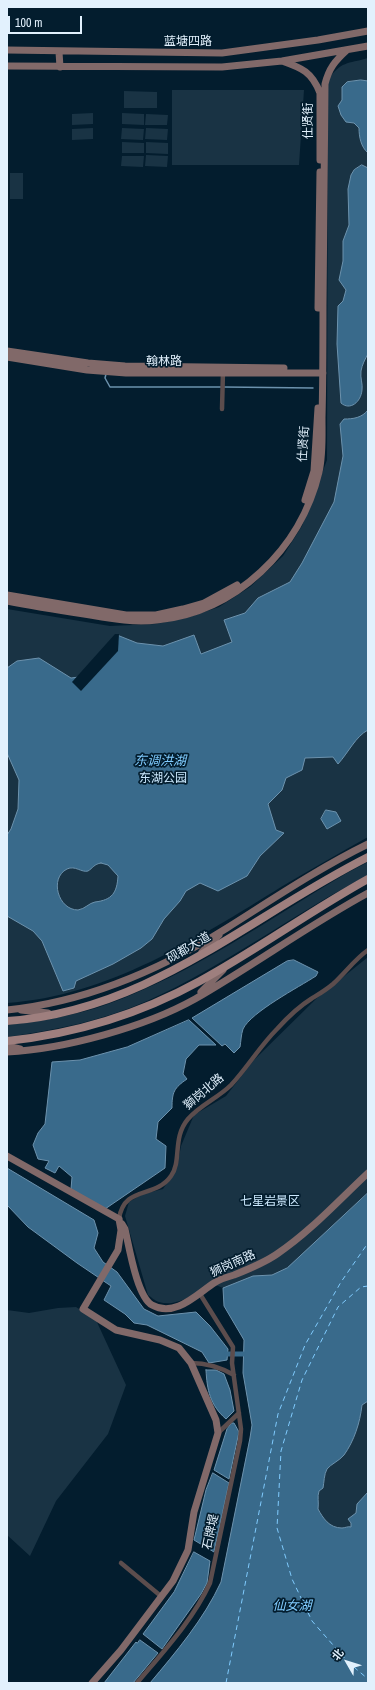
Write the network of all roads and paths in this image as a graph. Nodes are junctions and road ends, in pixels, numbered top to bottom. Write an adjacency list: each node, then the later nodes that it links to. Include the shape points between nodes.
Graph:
1 (368, 31): 6 (street, 蓝塘四路)
2 (368, 46): 4 (street, 蓝塘四路)
3 (7, 50): 5 (street, 蓝塘四路)
4 (347, 50): 7 (street, 蓝塘四路); 14 (street, via 334,62 325,84)
5 (59, 52): 6 (street, 蓝塘四路); 9 (street)
6 (222, 53): 10 (street)
7 (282, 61): 10 (street, 蓝塘四路); 14 (street, 仕贤街, via 300,67 310,75 320,94 318,290)
8 (7, 66): 9 (street, 蓝塘四路)
9 (60, 67): 10 (street, 蓝塘四路)
10 (222, 67)
11 (7, 351): 13 (street, 翰林路, via 88,363)
12 (7, 357): 13 (street, 翰林路, via 87,370 126,373)
13 (223, 370): 14 (street, 翰林路); 15 (street)
14 (321, 371): 16 (street, 仕贤街, via 314,471 306,497 296,521 282,543 249,577 204,603 156,615 126,614); 17 (street, via 321,452 319,471 311,498 286,546 251,581 207,607 157,620 125,621)
15 (222, 409)
16 (7, 595)
17 (7, 601)
18 (368, 844): 22 (street, via 311,875)
19 (368, 857): 24 (main road, 砚都大道)
20 (368, 879): 25 (main road)
21 (368, 892): 26 (street)
22 (227, 928): 24 (street); 27 (street, via 161,964 108,987 51,1003)
23 (368, 950): 36 (street, 獅岗北路, via 333,984 288,1018 263,1044 231,1085 188,1119 180,1134 172,1175 159,1188 142,1192 127,1200 123,1204)
24 (193, 961): 28 (main road, 砚都大道, via 131,991)
25 (227, 966): 26 (street); 30 (main road, via 178,992 120,1017 77,1029)
26 (194, 999): 32 (street, via 113,1032)
27 (10, 1009): 28 (street)
28 (54, 1014): 29 (main road, 砚都大道)
29 (7, 1022)
30 (7, 1041)
31 (7, 1046): 32 (street)
32 (26, 1051): 33 (street)
33 (7, 1052)
34 (7, 1156): 36 (street)
35 (368, 1173): 37 (street, 狮岗南路, via 278,1254 261,1264 215,1282)
36 (119, 1219): 37 (street, 狮岗南路, via 125,1230 142,1295 147,1302 158,1308 174,1307); 38 (street, via 121,1230 118,1250 83,1309 116,1330 172,1344 179,1348)
37 (200, 1294): 39 (street, 石牌堤, via 234,1347)
38 (191, 1363): 39 (street, via 206,1363); 41 (street, via 216,1420)
39 (234, 1375): 40 (street, 石牌堤)
40 (239, 1412): 41 (street); 45 (street, 石牌堤, via 240,1441 210,1583 178,1633)
41 (218, 1433): 43 (street, via 194,1512 188,1550)
42 (121, 1563): 43 (street)
43 (162, 1597): 44 (street)
44 (92, 1683)
45 (137, 1683)

